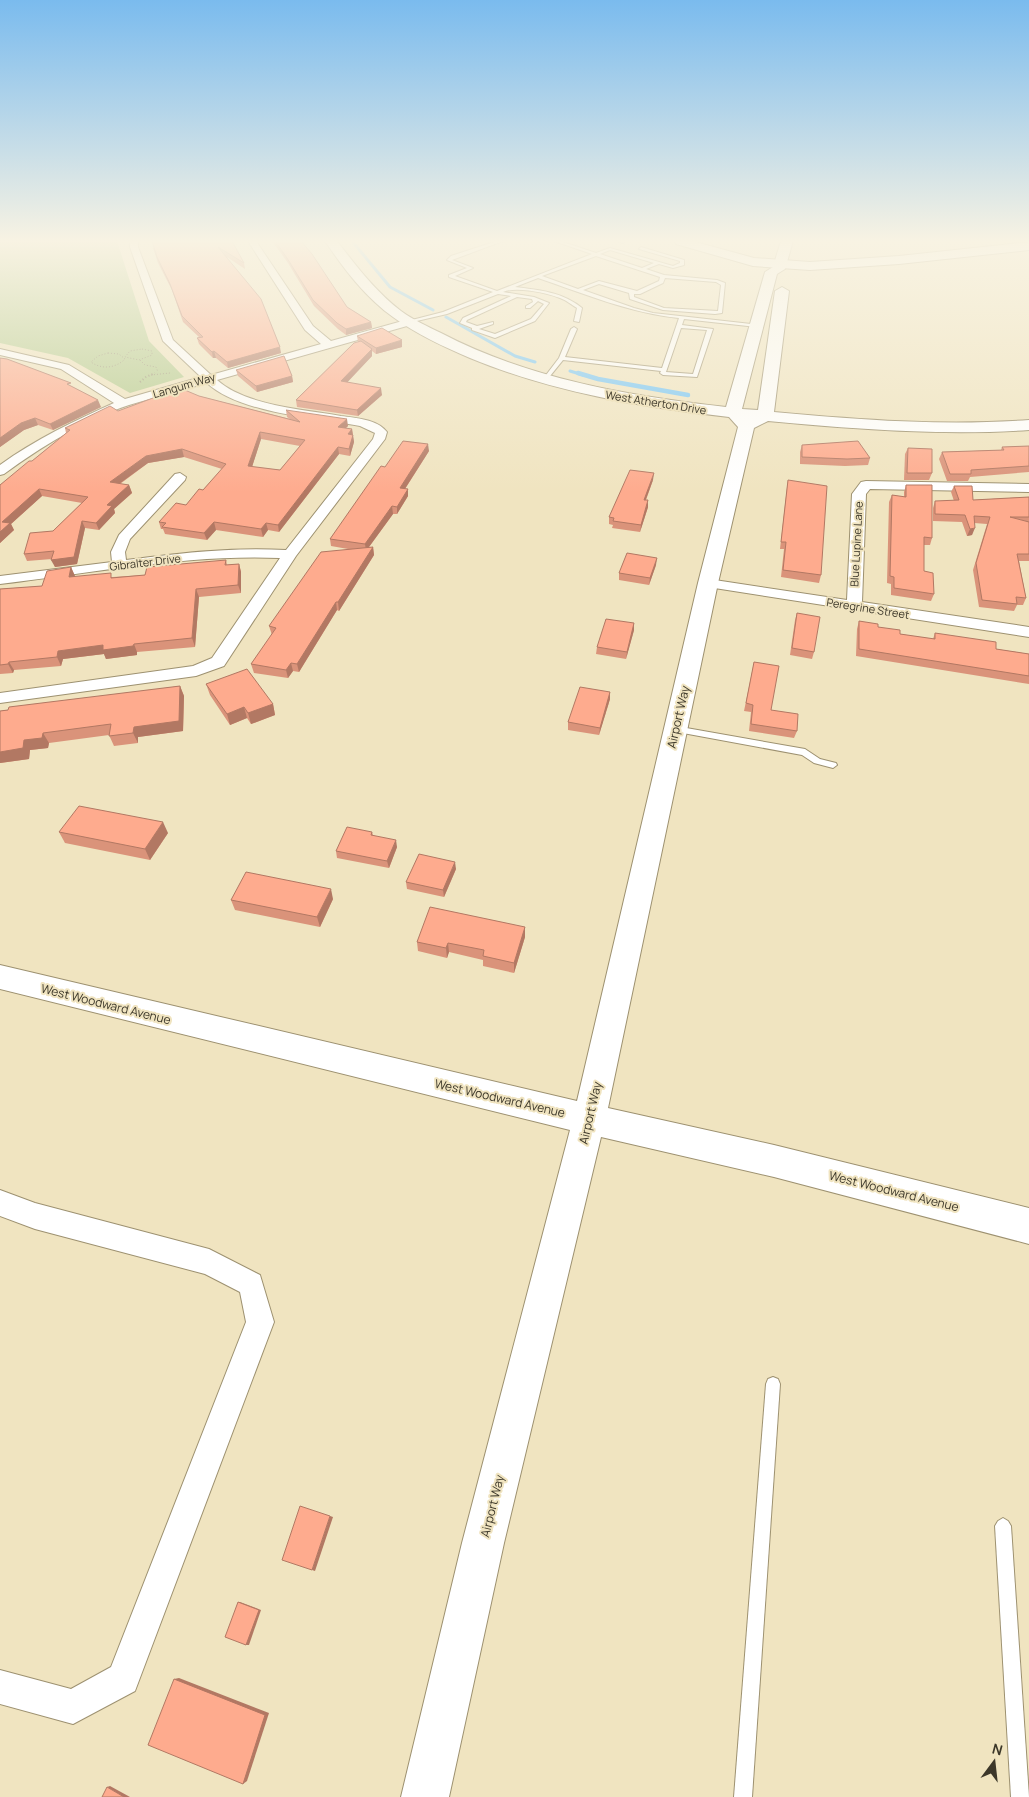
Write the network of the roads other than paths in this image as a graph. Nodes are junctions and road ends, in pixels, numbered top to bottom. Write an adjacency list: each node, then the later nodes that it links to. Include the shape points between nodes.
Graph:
1 (162, 325): 23 (street, via 168,341)
2 (307, 325): 14 (street)
3 (399, 325): 14 (street, Langum Way)
4 (416, 325): 24 (main road, West Atherton Drive, via 465,350)
5 (467, 325): 11 (lane)
6 (488, 325): 11 (lane)
7 (522, 325): 11 (lane, via 496,336)
8 (758, 325): 26 (main road, Airport Way)
9 (772, 325): 26 (main road, Airport Way)
10 (679, 326): 13 (lane); 22 (lane, via 710,329 697,358)
11 (474, 329)
12 (574, 329): 18 (lane)
13 (674, 340): 13 (lane, via 683,341); 16 (lane)
14 (328, 344): 23 (street, Langum Way)
15 (0, 352): 25 (street, via 65,367)
16 (669, 355): 17 (lane); 20 (lane)
17 (677, 356)
18 (562, 358): 20 (lane); 24 (lane)
19 (674, 366): 20 (lane)
20 (665, 367): 22 (lane, via 663,372 695,376)
21 (690, 368): 22 (lane)
22 (698, 369)
23 (208, 378): 25 (street, Langum Way); 31 (street, via 233,396 297,412 362,423 381,432 379,439)
24 (546, 379): 26 (main road, West Atherton Drive, via 651,403)
25 (123, 403): 28 (street, Langum Way, via 66,429)
26 (748, 418): 27 (main road, West Atherton Drive, via 894,427); 34 (main road, Airport Way)
27 (1029, 425)
28 (0, 471)
29 (180, 477): 32 (street, via 124,538 118,552)
30 (1029, 488): 35 (street, Blue Lupine Lane, via 866,485 859,494)
31 (290, 554): 32 (street, Gibralter Drive, via 244,552); 37 (street, via 218,662 196,670)
32 (120, 564): 33 (street, Gibralter Drive)
33 (0, 580)
34 (708, 583): 35 (street, Peregrine Street); 38 (main road, Airport Way)
35 (854, 606): 36 (street, Peregrine Street)
36 (1029, 632)
37 (0, 698)
38 (676, 729): 39 (lane, via 805,752 818,761); 41 (main road, Airport Way)
39 (834, 765)
40 (0, 977): 41 (main road, West Woodward Avenue)
41 (589, 1119): 43 (main road, West Woodward Avenue, via 774,1161); 47 (main road, Airport Way, via 482,1543)
42 (0, 1203): 46 (street, via 35,1216 210,1262 251,1284 260,1322 123,1679 73,1707)
43 (1029, 1226)
44 (773, 1384): 48 (lane)
45 (1003, 1526): 49 (lane)
46 (0, 1688)
47 (425, 1797)
48 (743, 1797)
49 (1020, 1797)

